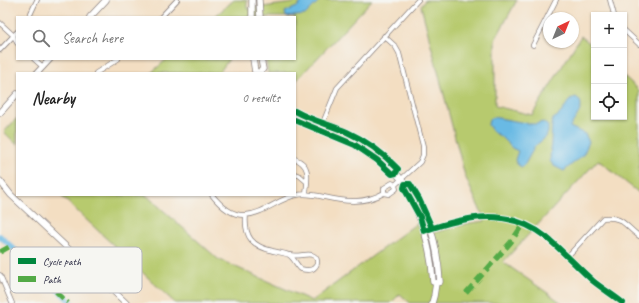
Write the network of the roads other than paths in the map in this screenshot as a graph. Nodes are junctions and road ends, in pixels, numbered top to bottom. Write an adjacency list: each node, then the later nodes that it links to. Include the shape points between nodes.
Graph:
1 (37, 0): 10 (street)
2 (106, 0): 11 (street)
3 (177, 0): 12 (street)
4 (252, 0): 13 (street)
5 (259, 0): 14 (street)
6 (418, 0): 18 (street)
7 (556, 0): 20 (street)
8 (610, 0): 9 (street)
9 (613, 12)
10 (29, 16)
11 (91, 16)
12 (162, 16)
13 (252, 16)
14 (260, 16)
15 (0, 23): 17 (street)
16 (627, 33): 19 (street)
17 (16, 35): 21 (street)
18 (384, 36): 36 (street, via 337,88); 41 (street, via 399,53 423,146 420,162)
19 (639, 44)
20 (533, 45)
21 (0, 50)
22 (35, 60): 27 (street)
23 (47, 60): 27 (street)
24 (116, 60): 29 (street)
25 (253, 60): 30 (street)
26 (261, 60): 31 (street, via 263,69)
27 (42, 67): 28 (street)
28 (38, 72)
29 (98, 72)
30 (255, 72)
31 (261, 72)
32 (16, 95): 34 (street)
33 (296, 111): 36 (street)
34 (0, 113)
35 (296, 120): 37 (street)
36 (322, 122): 37 (street); 39 (street, via 375,148 398,168)
37 (320, 130): 39 (street, via 354,145 392,174)
38 (296, 160): 43 (street, via 307,169)
39 (396, 173): 41 (street)
40 (296, 174): 43 (street)
41 (401, 179): 44 (street); 45 (street)
42 (0, 181): 55 (street, via 11,195)
43 (307, 182): 47 (street)
44 (405, 184): 52 (street, via 410,184); 53 (street, via 404,188 420,217)
45 (395, 185): 46 (street, via 396,189 389,194); 46 (street, via 392,183 384,188)
46 (384, 193): 47 (street, via 370,199 350,202)
47 (306, 194): 48 (street)
48 (296, 195)
49 (213, 196): 51 (street, via 228,210)
50 (294, 196): 51 (street, via 259,212)
51 (246, 215): 56 (street, via 245,226 250,240 265,250)
52 (432, 228): 53 (street); 57 (street, via 479,217 507,218 535,230); 59 (street, via 440,275 440,282)
53 (424, 231): 59 (street, via 433,282)
54 (639, 236): 57 (street, via 618,218 603,218)
55 (66, 247)
56 (290, 255): 56 (street, via 301,269 315,268 317,259 314,255)
57 (567, 257): 64 (street)
58 (0, 274): 61 (street)
59 (436, 283): 63 (street)
60 (115, 293): 62 (street)
61 (12, 303)
62 (126, 303)
63 (432, 303)
64 (623, 303)

